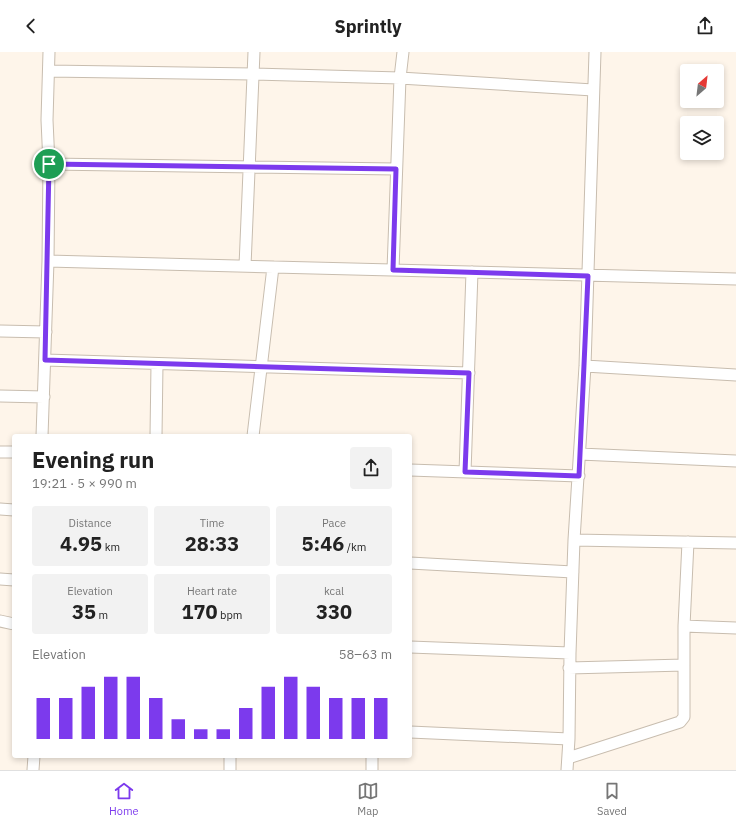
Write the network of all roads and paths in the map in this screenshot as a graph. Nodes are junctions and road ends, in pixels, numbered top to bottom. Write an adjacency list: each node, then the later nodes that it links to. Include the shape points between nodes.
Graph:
1 (49, 52): 5 (street)
2 (254, 52): 6 (street)
3 (403, 52): 7 (street)
4 (595, 52): 8 (street)
5 (49, 71): 6 (street); 9 (street)
6 (253, 74): 7 (street); 10 (street)
7 (400, 78): 8 (street); 11 (street)
8 (593, 90): 17 (street)
9 (49, 164): 10 (street); 12 (street)
10 (249, 167): 11 (street); 13 (street)
11 (396, 169): 15 (street)
12 (48, 261): 13 (street); 20 (street)
13 (245, 266): 14 (street)
14 (273, 267): 15 (street); 24 (street)
15 (393, 270): 16 (street)
16 (472, 272): 17 (street); 25 (street)
17 (588, 276): 18 (street); 23 (street)
18 (736, 279)
19 (0, 331): 20 (street)
20 (46, 332): 21 (street)
21 (45, 360): 22 (street); 28 (street)
22 (157, 364): 24 (street); 30 (street)
23 (585, 366): 26 (street); 34 (street)
24 (261, 367): 25 (street); 31 (street)
25 (469, 373): 37 (street)
26 (736, 375)
27 (0, 396): 28 (street)
28 (44, 397): 29 (street)
29 (42, 434)
30 (156, 434)
31 (253, 434)
32 (0, 452): 33 (street)
33 (12, 452)
34 (580, 454): 35 (street); 38 (street)
35 (736, 461)
36 (412, 470): 37 (street)
37 (465, 472): 38 (street)
38 (579, 476): 41 (street)
39 (0, 510): 40 (street)
40 (12, 510)
41 (574, 540): 42 (street); 45 (street)
42 (688, 542): 43 (street); 50 (street)
43 (736, 543)
44 (412, 563): 45 (street)
45 (573, 572): 53 (street)
46 (0, 579): 47 (street)
47 (12, 580)
48 (0, 621): 49 (street)
49 (12, 624)
50 (684, 626): 51 (street); 54 (street)
51 (736, 628)
52 (412, 648): 53 (street)
53 (570, 653): 55 (street)
54 (684, 665): 55 (street); 61 (street, via 684,717 680,722)
55 (569, 668): 57 (street)
56 (412, 732): 57 (street)
57 (570, 738): 61 (street)
58 (34, 758): 62 (street)
59 (230, 758): 63 (street)
60 (372, 758): 64 (street)
61 (568, 758): 65 (street)
62 (33, 770)
63 (230, 770)
64 (372, 770)
65 (567, 770)

